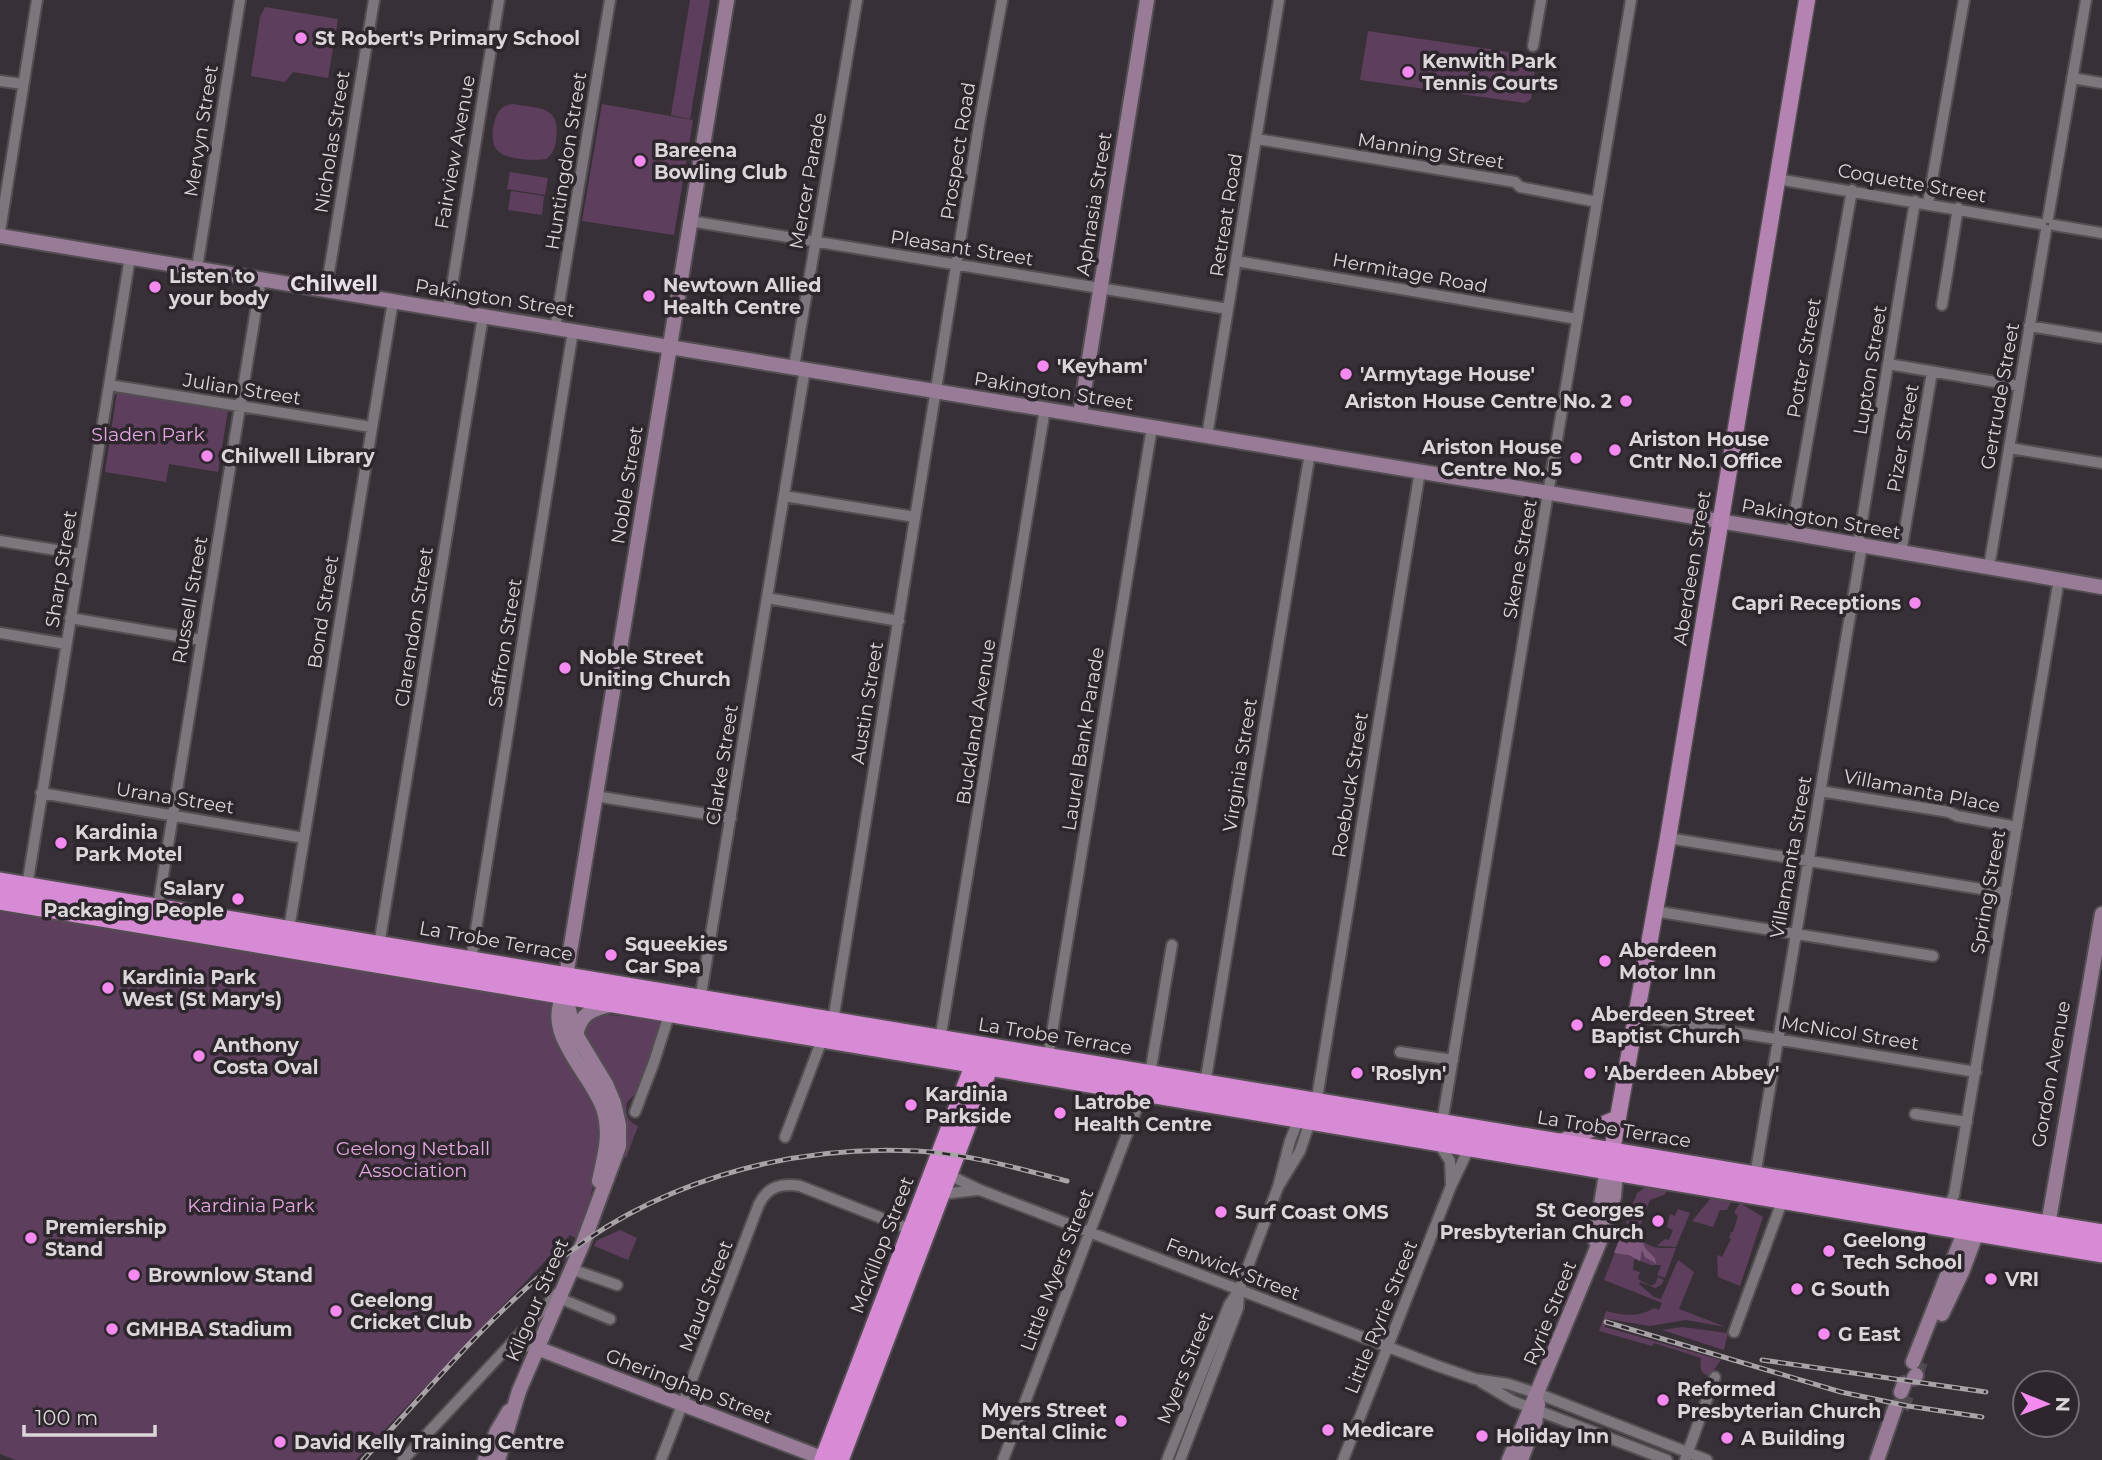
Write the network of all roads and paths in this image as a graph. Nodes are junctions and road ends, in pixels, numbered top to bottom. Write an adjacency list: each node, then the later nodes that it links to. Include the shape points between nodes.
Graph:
1 (37, 0): 21 (street)
2 (240, 0): 37 (street, Mervyn Street)
3 (374, 0): 40 (street, Nicholas Street)
4 (499, 0): 44 (street, Fairview Avenue)
5 (610, 0): 48 (street, Huntingdon Street)
6 (727, 0): 29 (street, Noble Street)
7 (857, 0): 33 (street, Mercer Parade)
8 (1002, 0): 36 (street, Prospect Road)
9 (1147, 0): 39 (street, Aphrasia Street)
10 (1279, 0): 22 (street, Retreat Road)
11 (1541, 0): 17 (street)
12 (1618, 0): 16 (street)
13 (1807, 0): 23 (main road, Aberdeen Street)
14 (1964, 0): 27 (street)
15 (2086, 0): 18 (street, Gertrude Street)
16 (1631, 1): 26 (street, Skene Street)
17 (1533, 46)
18 (2072, 78): 20 (street); 30 (street, Gertrude Street)
19 (0, 81): 21 (street)
20 (2102, 83)
21 (23, 84): 31 (street)
22 (1256, 139): 26 (street, Manning Street, via 1515,182 1520,187); 35 (street, Retreat Road)
23 (1777, 179): 24 (street, Coquette Street); 71 (main road, Aberdeen Street)
24 (1852, 190): 25 (street, Coquette Street); 72 (street, Potter Street)
25 (1915, 201): 27 (street, Coquette Street); 52 (street, Lupton Street)
26 (1597, 202): 46 (street, Skene Street)
27 (1928, 203): 28 (street, Coquette Street)
28 (1958, 208): 30 (street, Coquette Street); 42 (street)
29 (690, 221): 33 (street, Pleasant Street); 51 (street, Noble Street)
30 (2047, 224): 32 (street, Coquette Street); 47 (street, Gertrude Street)
31 (0, 233): 34 (street, Pakington Street)
32 (2102, 233)
33 (815, 243): 36 (street, Pleasant Street); 53 (street, Mercer Parade)
34 (130, 257): 37 (street, Pakington Street); 55 (street, Sharp Street)
35 (1236, 261): 43 (street, Retreat Road); 46 (street, Hermitage Road)
36 (958, 265): 39 (street, Pleasant Street); 57 (street, Prospect Road)
37 (197, 268): 38 (street, Pakington Street)
38 (261, 279): 40 (street, Pakington Street); 58 (street, Russell Street)
39 (1100, 289): 43 (street, Pleasant Street); 60 (street, Aphrasia Street)
40 (326, 290): 41 (street, Pakington Street)
41 (393, 301): 44 (street, Pakington Street); 61 (street, Bond Street)
42 (1942, 305)
43 (1228, 309): 63 (street, Retreat Road)
44 (448, 310): 45 (street, Pakington Street)
45 (482, 316): 48 (street, Pakington Street); 105 (street, Clarendon Street)
46 (1577, 319): 68 (street, Skene Street)
47 (2029, 326): 50 (street); 56 (street, Gertrude Street)
48 (555, 328): 49 (street, Pakington Street)
49 (573, 331): 51 (street, Pakington Street); 107 (street, Saffron Street)
50 (2102, 338)
51 (669, 347): 53 (street, Pakington Street); 88 (street, Noble Street)
52 (1888, 364): 54 (street); 74 (street, Lupton Street)
53 (799, 368): 57 (street, Pakington Street); 69 (street, Clarke Street)
54 (1932, 372): 56 (street); 75 (street, Pizer Street)
55 (109, 385): 58 (street, Julian Street); 76 (street, Sharp Street)
56 (2019, 386): 64 (street, Gertrude Street)
57 (936, 391): 59 (street, Pakington Street); 70 (street, Austin Street)
58 (241, 407): 61 (street, Julian Street); 84 (street, Russell Street)
59 (1045, 409): 60 (street, Pakington Street); 116 (street, Buckland Avenue)
60 (1080, 415): 62 (street, Pakington Street)
61 (371, 427): 92 (street, Bond Street)
62 (1152, 427): 63 (street, Pakington Street); 119 (street, Laurel Bank Parade)
63 (1207, 436): 65 (street, Pakington Street)
64 (2009, 448): 66 (street); 77 (street, Gertrude Street)
65 (1310, 453): 67 (street, Pakington Street); 123 (street, Virginia Street)
66 (2102, 463)
67 (1420, 471): 68 (street, Pakington Street); 125 (street, Roebuck Street, via 1320,1081)
68 (1549, 493): 71 (street, Pakington Street); 120 (street, Skene Street)
69 (784, 496): 70 (street); 80 (street, Clarke Street)
70 (915, 517): 82 (street, Austin Street)
71 (1721, 521): 72 (street, Pakington Street); 93 (main road, Aberdeen Street)
72 (1791, 533): 74 (street, Pakington Street)
73 (0, 541): 76 (street)
74 (1860, 545): 75 (street, Pakington Street); 86 (street, Villamanta Street)
75 (1901, 552): 77 (street, Pakington Street)
76 (81, 554): 81 (street, Sharp Street)
77 (1989, 567): 78 (street, Pakington Street)
78 (2059, 579): 79 (street, Pakington Street); 91 (street, Spring Street)
79 (2102, 587)
80 (767, 598): 82 (street); 90 (street, Clarke Street)
81 (70, 618): 84 (street); 85 (street, Sharp Street)
82 (899, 621): 113 (street, Austin Street)
83 (0, 633): 85 (street)
84 (201, 640): 89 (street, Russell Street)
85 (66, 644): 87 (street, Sharp Street)
86 (1821, 791): 91 (street, Villamanta Place); 94 (street, Villamanta Street)
87 (41, 793): 89 (street, Urana Street); 96 (street, Sharp Street)
88 (594, 796): 90 (street); 108 (street, Noble Street)
89 (173, 816): 92 (street, Urana Street); 101 (street, Russell Street)
90 (731, 818): 109 (street, Clarke Street)
91 (2017, 827): 97 (street, Spring Street)
92 (304, 838): 102 (street, Bond Street)
93 (1668, 838): 94 (street); 99 (main road, Aberdeen Street)
94 (1809, 861): 97 (street); 103 (street, Villamanta Street)
95 (0, 881): 96 (highway, La Trobe Terrace)
96 (27, 886): 101 (highway, La Trobe Terrace)
97 (2006, 893): 121 (street, Spring Street)
98 (0, 900): 101 (highway, La Trobe Terrace)
99 (1654, 911): 103 (street); 112 (main road, Aberdeen Street)
100 (2102, 914): 148 (street, Gordon Avenue)
101 (156, 917): 102 (highway, La Trobe Terrace); 108 (highway, La Trobe Terrace)
102 (289, 929): 105 (highway, La Trobe Terrace)
103 (1796, 934): 106 (street); 115 (street, Villamanta Street)
104 (1172, 944): 122 (street, Little Myers Street)
105 (379, 945): 107 (highway, La Trobe Terrace)
106 (1933, 956)
107 (471, 960): 108 (highway, La Trobe Terrace)
108 (565, 985): 109 (highway, La Trobe Terrace); 110 (highway, La Trobe Terrace); 114 (street, Kilgour Street); 143 (street, Kilgour Street, via 558,1006 560,1028 600,1101 607,1124)
109 (701, 1000): 113 (highway, La Trobe Terrace)
110 (617, 1003): 111 (highway, La Trobe Terrace); 114 (street, via 587,1012)
111 (670, 1012): 113 (highway, La Trobe Terrace); 124 (street)
112 (1636, 1016): 115 (street, McNicol Street); 127 (main road, Aberdeen Street)
113 (828, 1029): 116 (highway, La Trobe Terrace); 118 (highway, La Trobe Terrace); 130 (street)
114 (576, 1036): 143 (street, Kilgour Street, via 609,1091 619,1132 616,1157)
115 (1778, 1039): 121 (street, McNicol Street); 136 (street, Villamanta Street)
116 (940, 1040): 118 (highway, La Trobe Terrace)
117 (1400, 1052): 120 (street)
118 (986, 1056): 119 (highway, La Trobe Terrace); 122 (highway, La Trobe Terrace); 134 (highway, McKillop Street); 146 (highway, McKillop Street)
119 (1048, 1057): 122 (highway, La Trobe Terrace)
120 (1453, 1060): 129 (street, Skene Street)
121 (1976, 1072): 128 (street, Spring Street)
122 (1147, 1083): 123 (highway, La Trobe Terrace); 125 (highway, La Trobe Terrace); 147 (street, Little Myers Street)
123 (1205, 1084): 125 (highway, La Trobe Terrace)
124 (635, 1112)
125 (1309, 1114): 129 (highway, La Trobe Terrace); 155 (street, Myers Street, via 1296,1158 1278,1187)
126 (1915, 1114): 128 (street)
127 (1618, 1118): 131 (main road); 133 (main road, Aberdeen Street)
128 (1967, 1122): 142 (street, Spring Street, via 1954,1195)
129 (1439, 1132): 131 (highway, La Trobe Terrace); 132 (highway, La Trobe Terrace); 137 (street, via 1450,1161)
130 (785, 1137)
131 (1560, 1142): 133 (highway, La Trobe Terrace)
132 (1470, 1146): 133 (highway, La Trobe Terrace); 137 (street, Little Ryrie Street)
133 (1613, 1157): 135 (highway, La Trobe Terrace); 136 (highway, La Trobe Terrace); 140 (street, Ryrie Street); 151 (street, Ryrie Street)
134 (949, 1175): 138 (street, Fenwick Street); 139 (highway, McKillop Street); 146 (highway, via 938,1181 920,1226)
135 (1642, 1175): 140 (street); 141 (highway, La Trobe Terrace)
136 (1755, 1176): 142 (highway, La Trobe Terrace)
137 (1451, 1186): 159 (street, Little Ryrie Street)
138 (980, 1190): 139 (street, Fenwick Street); 147 (street, Fenwick Street)
139 (942, 1194): 178 (highway, McKillop Street)
140 (1614, 1196): 151 (street, Ryrie Street)
141 (1783, 1199): 144 (highway, La Trobe Terrace); 158 (street)
142 (1947, 1209): 145 (highway, La Trobe Terrace)
143 (590, 1223): 152 (street, Kilgour Street)
144 (1929, 1224): 145 (highway, La Trobe Terrace); 153 (street, via 1948,1239)
145 (1972, 1225): 148 (highway, La Trobe Terrace); 153 (street); 153 (street, via 1962,1272 1912,1376)
146 (912, 1230): 166 (street, Maud Street, via 800,1186 782,1185 765,1194); 177 (highway, McKillop Street)
147 (1088, 1233): 155 (street, Fenwick Street); 179 (street, Little Myers Street)
148 (2046, 1234): 149 (highway, La Trobe Terrace); 150 (highway, La Trobe Terrace)
149 (2102, 1234)
150 (2102, 1252)
151 (1594, 1255): 165 (street, Ryrie Street)
152 (571, 1269): 154 (street); 156 (street, Kilgour Street)
153 (1950, 1270)
154 (615, 1286)
155 (1239, 1290): 159 (street, Fenwick Street); 180 (street, Myers Street); 181 (street, Myers Street, via 1238,1308)
156 (561, 1293): 157 (street); 160 (street, Kilgour Street); 161 (street)
157 (610, 1319)
158 (1734, 1332)
159 (1388, 1347): 163 (street, Fenwick Street); 182 (street, Little Ryrie Street)
160 (537, 1348): 161 (street, via 520,1345); 164 (street, Kilgour Street); 166 (street, Gheringhap Street)
161 (506, 1350): 173 (street)
162 (1715, 1377): 172 (street)
163 (1475, 1379): 165 (street, Fenwick Street); 168 (street, Fenwick Street)
164 (520, 1391): 174 (street, Kilgour Street); 175 (street, Kilgour Street)
165 (1539, 1391): 168 (street, Ryrie Street); 169 (street, Fenwick Street)
166 (683, 1405): 176 (street, Maud Street); 177 (street, Gheringhap Street)
167 (1895, 1408): 171 (street)
168 (1534, 1409): 170 (street, Fenwick Street); 183 (street, Ryrie Street); 184 (street, Ryrie Street, via 1535,1423)
169 (1619, 1425): 170 (street); 172 (street, Fenwick Street)
170 (1612, 1440): 185 (street, Fenwick Street)
171 (1884, 1444): 187 (street); 188 (street, via 1902,1409)
172 (1686, 1456): 186 (street, Fenwick Street)
173 (403, 1460)
174 (485, 1460)
175 (498, 1460)
176 (661, 1460)
177 (825, 1460)
178 (839, 1460)
179 (1003, 1460)
180 (1167, 1460)
181 (1180, 1460)
182 (1343, 1460)
183 (1509, 1460)
184 (1521, 1460)
185 (1667, 1460)
186 (1707, 1460)
187 (1877, 1460)
188 (1887, 1460)

